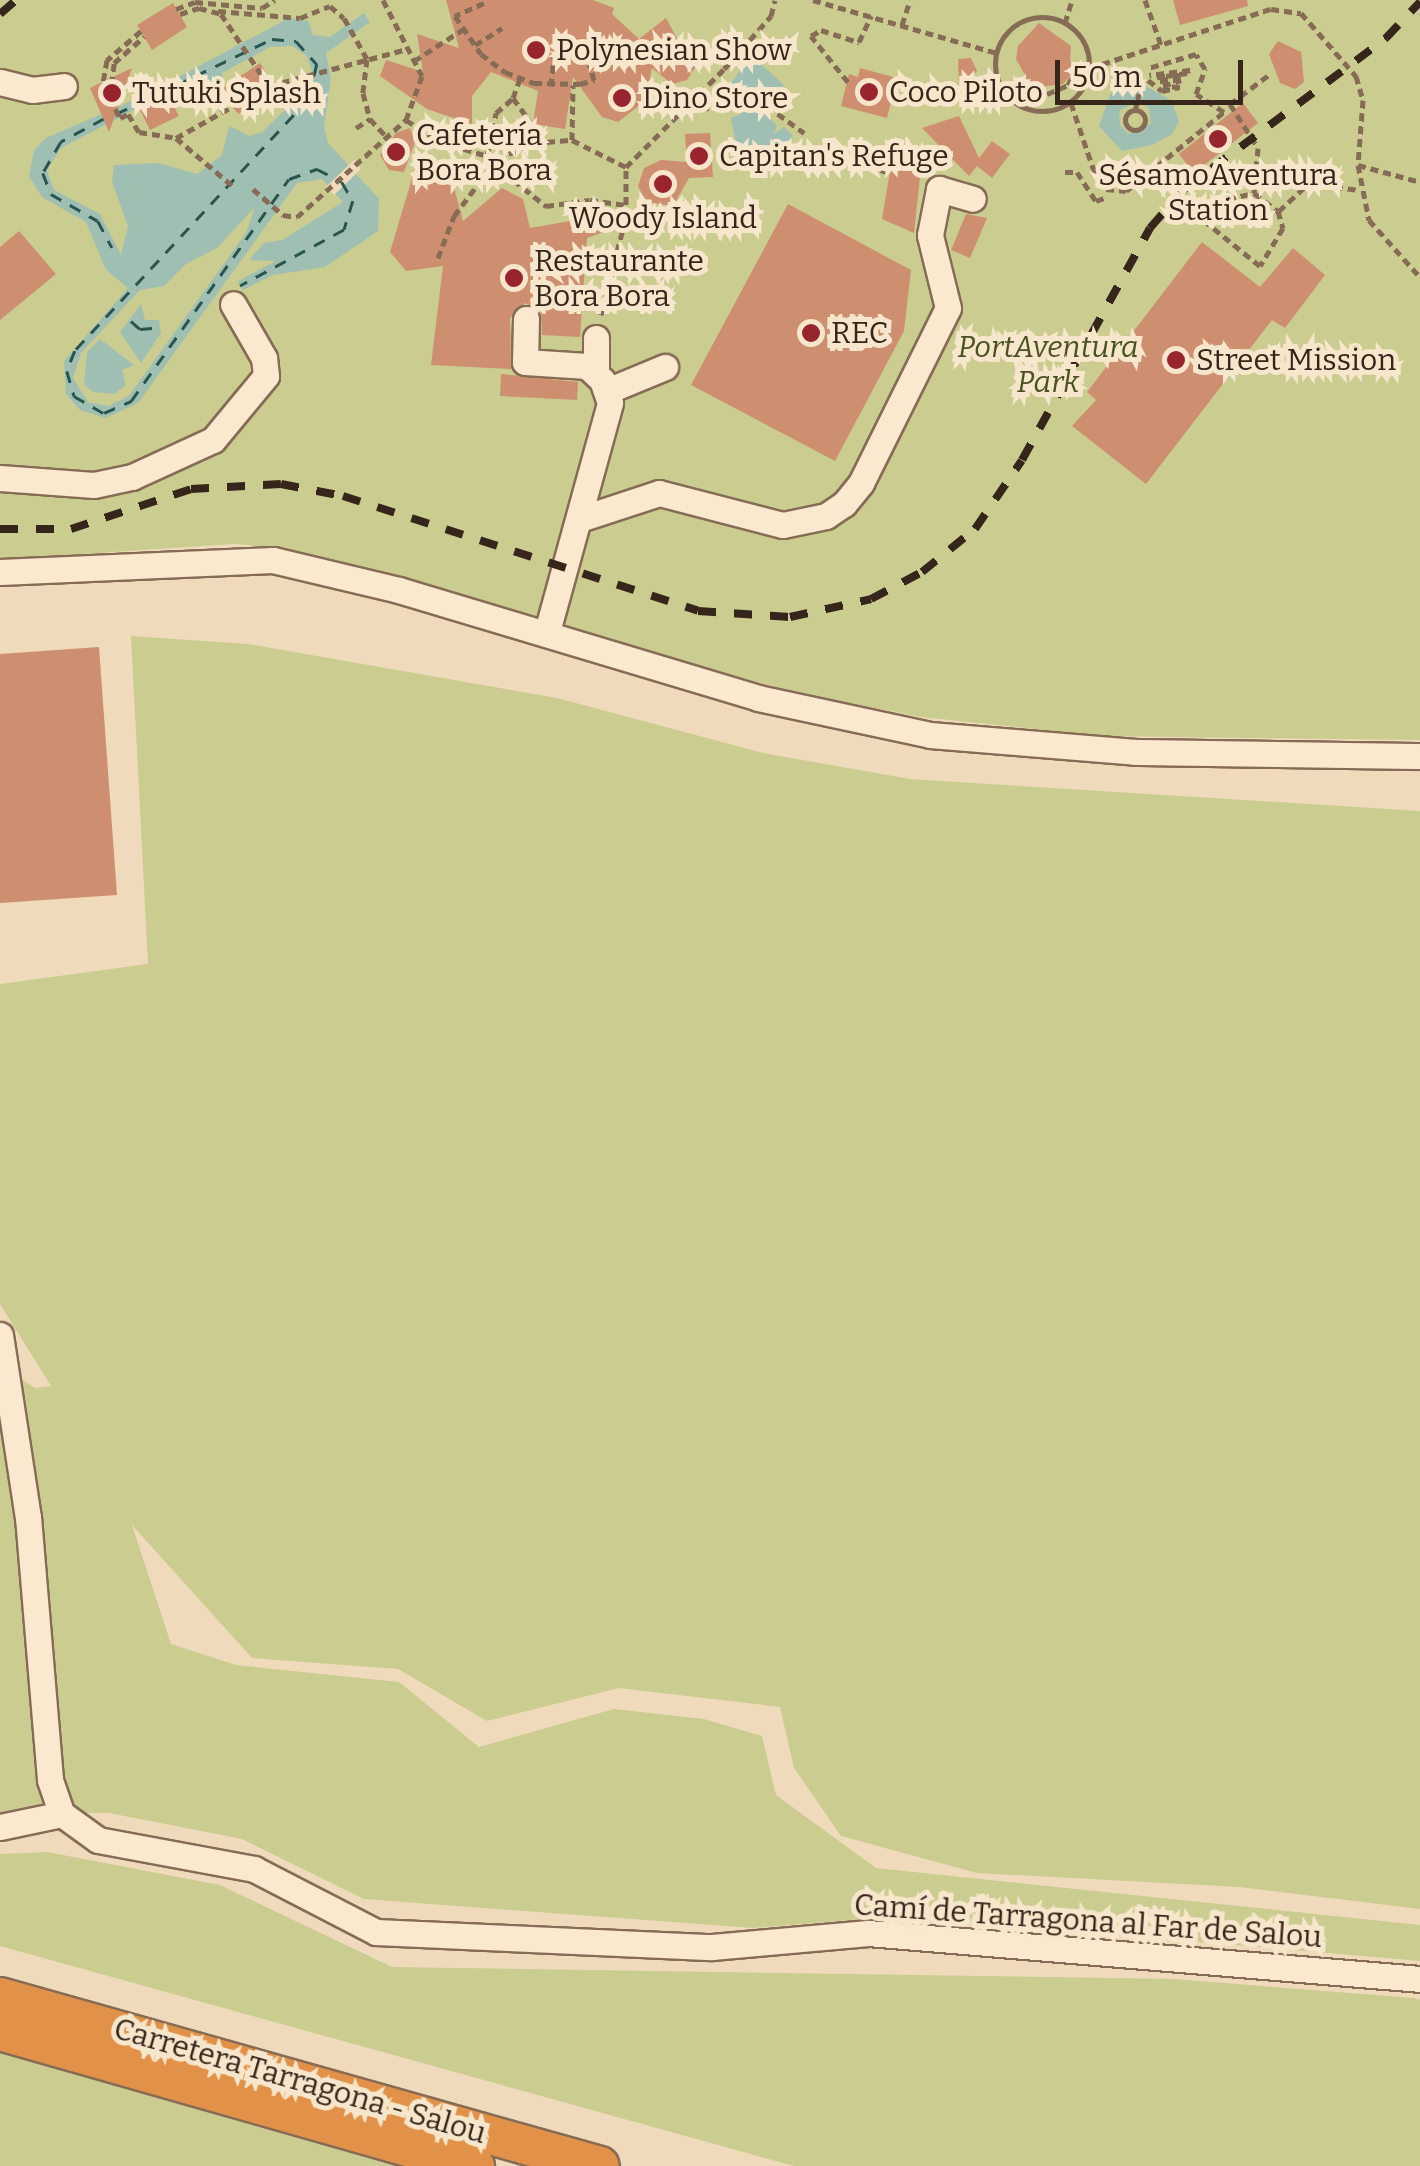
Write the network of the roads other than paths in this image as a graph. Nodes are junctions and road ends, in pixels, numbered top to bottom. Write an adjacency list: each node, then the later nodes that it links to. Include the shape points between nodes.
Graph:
1 (0, 82): 2 (street, via 32,90)
2 (64, 86)
3 (974, 200): 10 (street, via 939,189 930,235 948,308 862,482 844,504 826,516 783,525 659,493)
4 (233, 304): 9 (street, via 264,358 266,376 240,416 213,440 132,477 94,485)
5 (526, 319): 8 (street, via 525,362)
6 (597, 333): 8 (street)
7 (665, 367): 8 (street)
8 (601, 382): 10 (street, via 609,414)
9 (0, 478)
10 (580, 520): 12 (street)
11 (0, 572): 12 (street, via 273,560)
12 (547, 632): 13 (street, via 758,698 930,734 1135,752)
13 (1420, 756)
14 (0, 1335): 15 (street, via 28,1518 50,1780)
15 (62, 1814): 16 (street); 17 (street, Camí de Tarragona al Far de Salou, via 98,1840 254,1870 376,1932 712,1947 868,1933)
16 (0, 1827)
17 (1420, 1979)
18 (0, 1996): 21 (highway, Carretera Tarragona - Salou)
19 (0, 2032): 20 (highway, Carretera Tarragona - Salou)
20 (474, 2166)
21 (600, 2166)

